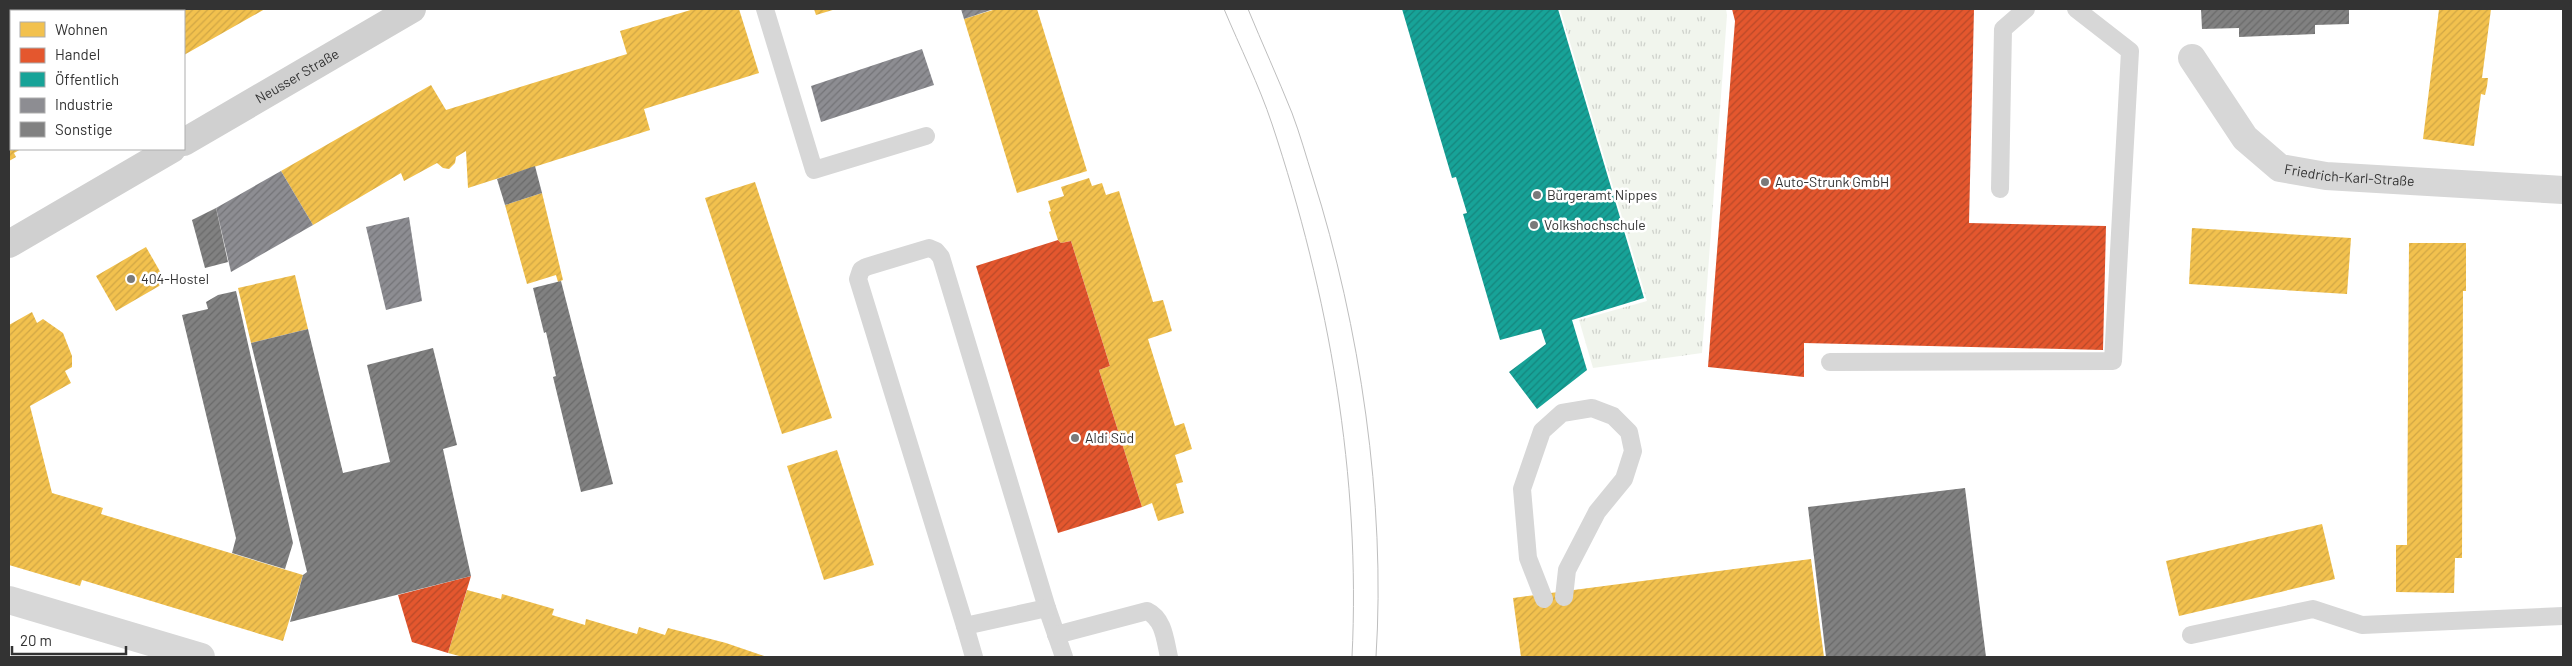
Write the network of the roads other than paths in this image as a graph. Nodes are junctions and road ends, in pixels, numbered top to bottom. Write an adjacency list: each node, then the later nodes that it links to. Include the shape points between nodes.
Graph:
1 (412, 9): 7 (main road, Neusser Straße)
2 (765, 9): 6 (lane, via 814,170)
3 (2026, 9): 9 (lane, via 2004,29)
4 (2076, 9): 12 (lane, via 2130,52 2113,361)
5 (2192, 58): 10 (street, Friedrich-Karl-Straße, via 2245,138 2280,168 2326,176)
6 (926, 136)
7 (185, 141)
8 (170, 150): 11 (main road)
9 (2000, 189)
10 (2563, 190)
11 (9, 244)
12 (1830, 362)
13 (1564, 596): 14 (lane, via 1567,570 1597,512 1624,479 1632,451 1629,432 1613,416 1592,408 1562,413 1542,431 1522,489 1528,558)
14 (1544, 599)
15 (9, 600): 21 (street)
16 (1047, 608): 18 (lane); 18 (lane, via 941,257 936,250 929,248 866,267 858,279); 19 (lane)
17 (2563, 616): 20 (lane, via 2362,625 2313,609)
18 (965, 626): 22 (lane)
19 (1056, 635): 23 (lane); 24 (lane, via 1147,611 1160,622)
20 (2191, 635)
21 (201, 657)
22 (974, 657)
23 (1064, 657)
24 (1169, 657)

